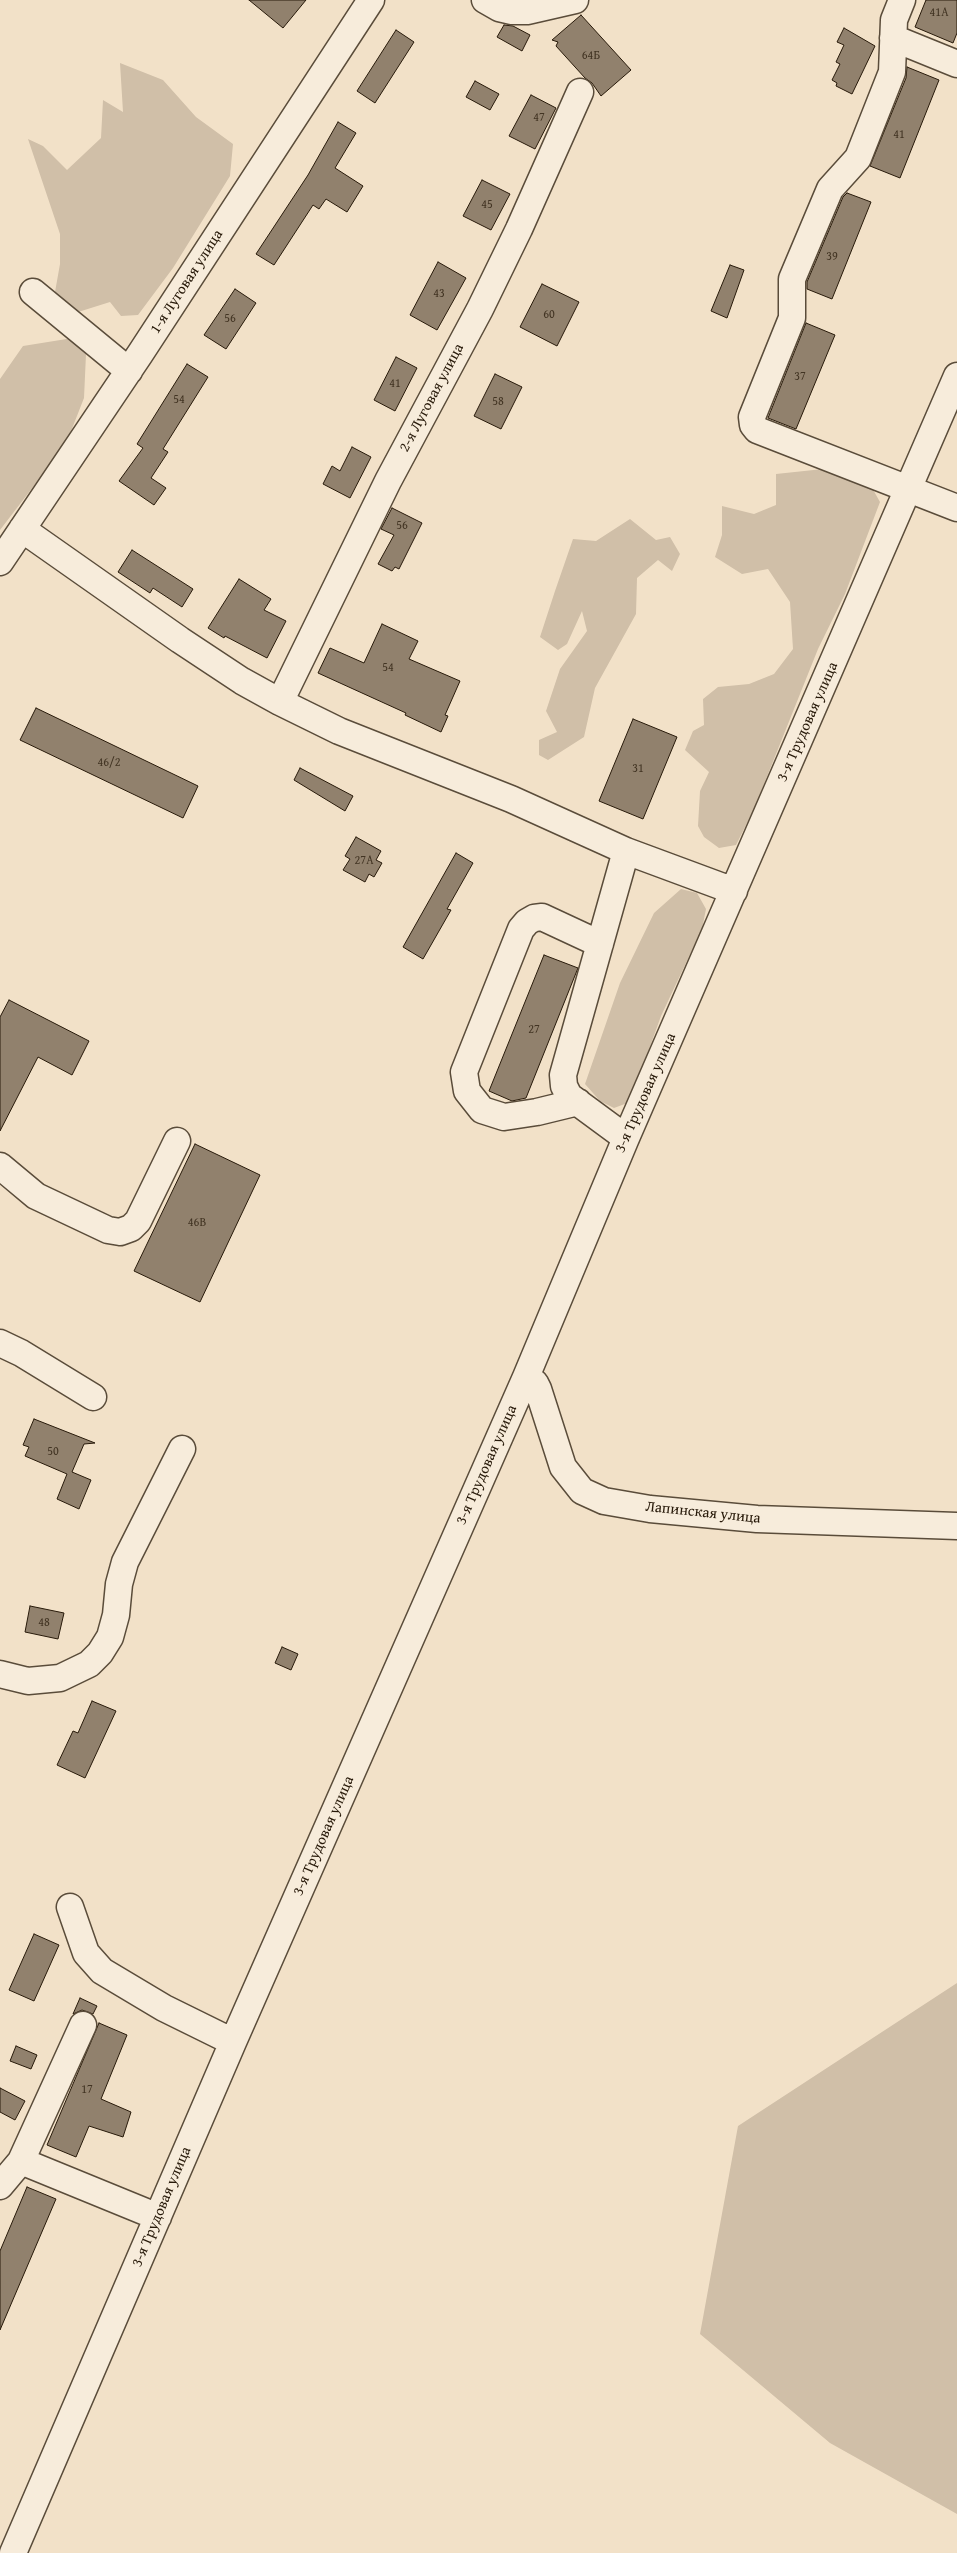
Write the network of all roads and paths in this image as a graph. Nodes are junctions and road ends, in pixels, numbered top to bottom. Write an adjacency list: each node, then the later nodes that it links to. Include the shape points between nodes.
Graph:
1 (372, 0): 9 (street, 1-я Луговая улица)
2 (485, 0): 3 (street, via 499,8 528,11)
3 (575, 0)
4 (902, 0): 5 (street, via 894,20)
5 (894, 38): 6 (street); 11 (street, via 892,72 858,158 830,189 792,279 792,318 752,417 757,430)
6 (957, 64)
7 (580, 92): 15 (street, 2-я Луговая улица, via 480,309 388,481)
8 (33, 292): 9 (street)
9 (129, 371): 13 (street, 1-я Луговая улица)
10 (957, 376): 11 (street, 3-я Трудовая улица)
11 (909, 489): 12 (street); 17 (street, 3-я Трудовая улица)
12 (957, 508)
13 (22, 529): 14 (street, 1-я Луговая улица); 15 (street, via 188,645)
14 (0, 562)
15 (280, 702): 16 (street, via 339,731 511,799)
16 (626, 851): 17 (street); 18 (street)
17 (734, 891): 20 (street, 3-я Трудовая улица)
18 (600, 944): 19 (street, via 563,1075 569,1096); 19 (street, via 542,917 526,922 464,1072 466,1091 482,1110 504,1117)
19 (578, 1102): 20 (street)
20 (626, 1138): 24 (street, 3-я Трудовая улица)
21 (177, 1141): 22 (street, via 138,1221 120,1232 108,1230 36,1196)
22 (0, 1166)
23 (0, 1344): 25 (street, via 21,1353)
24 (526, 1377): 27 (street, Лапинская улица, via 535,1383 563,1468 582,1491 604,1501 650,1509 757,1519); 31 (street, 3-я Трудовая улица)
25 (93, 1397)
26 (182, 1449): 28 (street, via 125,1562 110,1637 100,1653 82,1668 60,1678 28,1681)
27 (957, 1526)
28 (0, 1674)
29 (70, 1908): 31 (street, via 86,1953 102,1971 164,2008)
30 (83, 2025): 32 (street)
31 (233, 2042): 34 (street, 3-я Трудовая улица)
32 (21, 2161): 33 (street); 34 (street)
33 (0, 2186)
34 (158, 2217): 35 (street, 3-я Трудовая улица)
35 (12, 2553)

